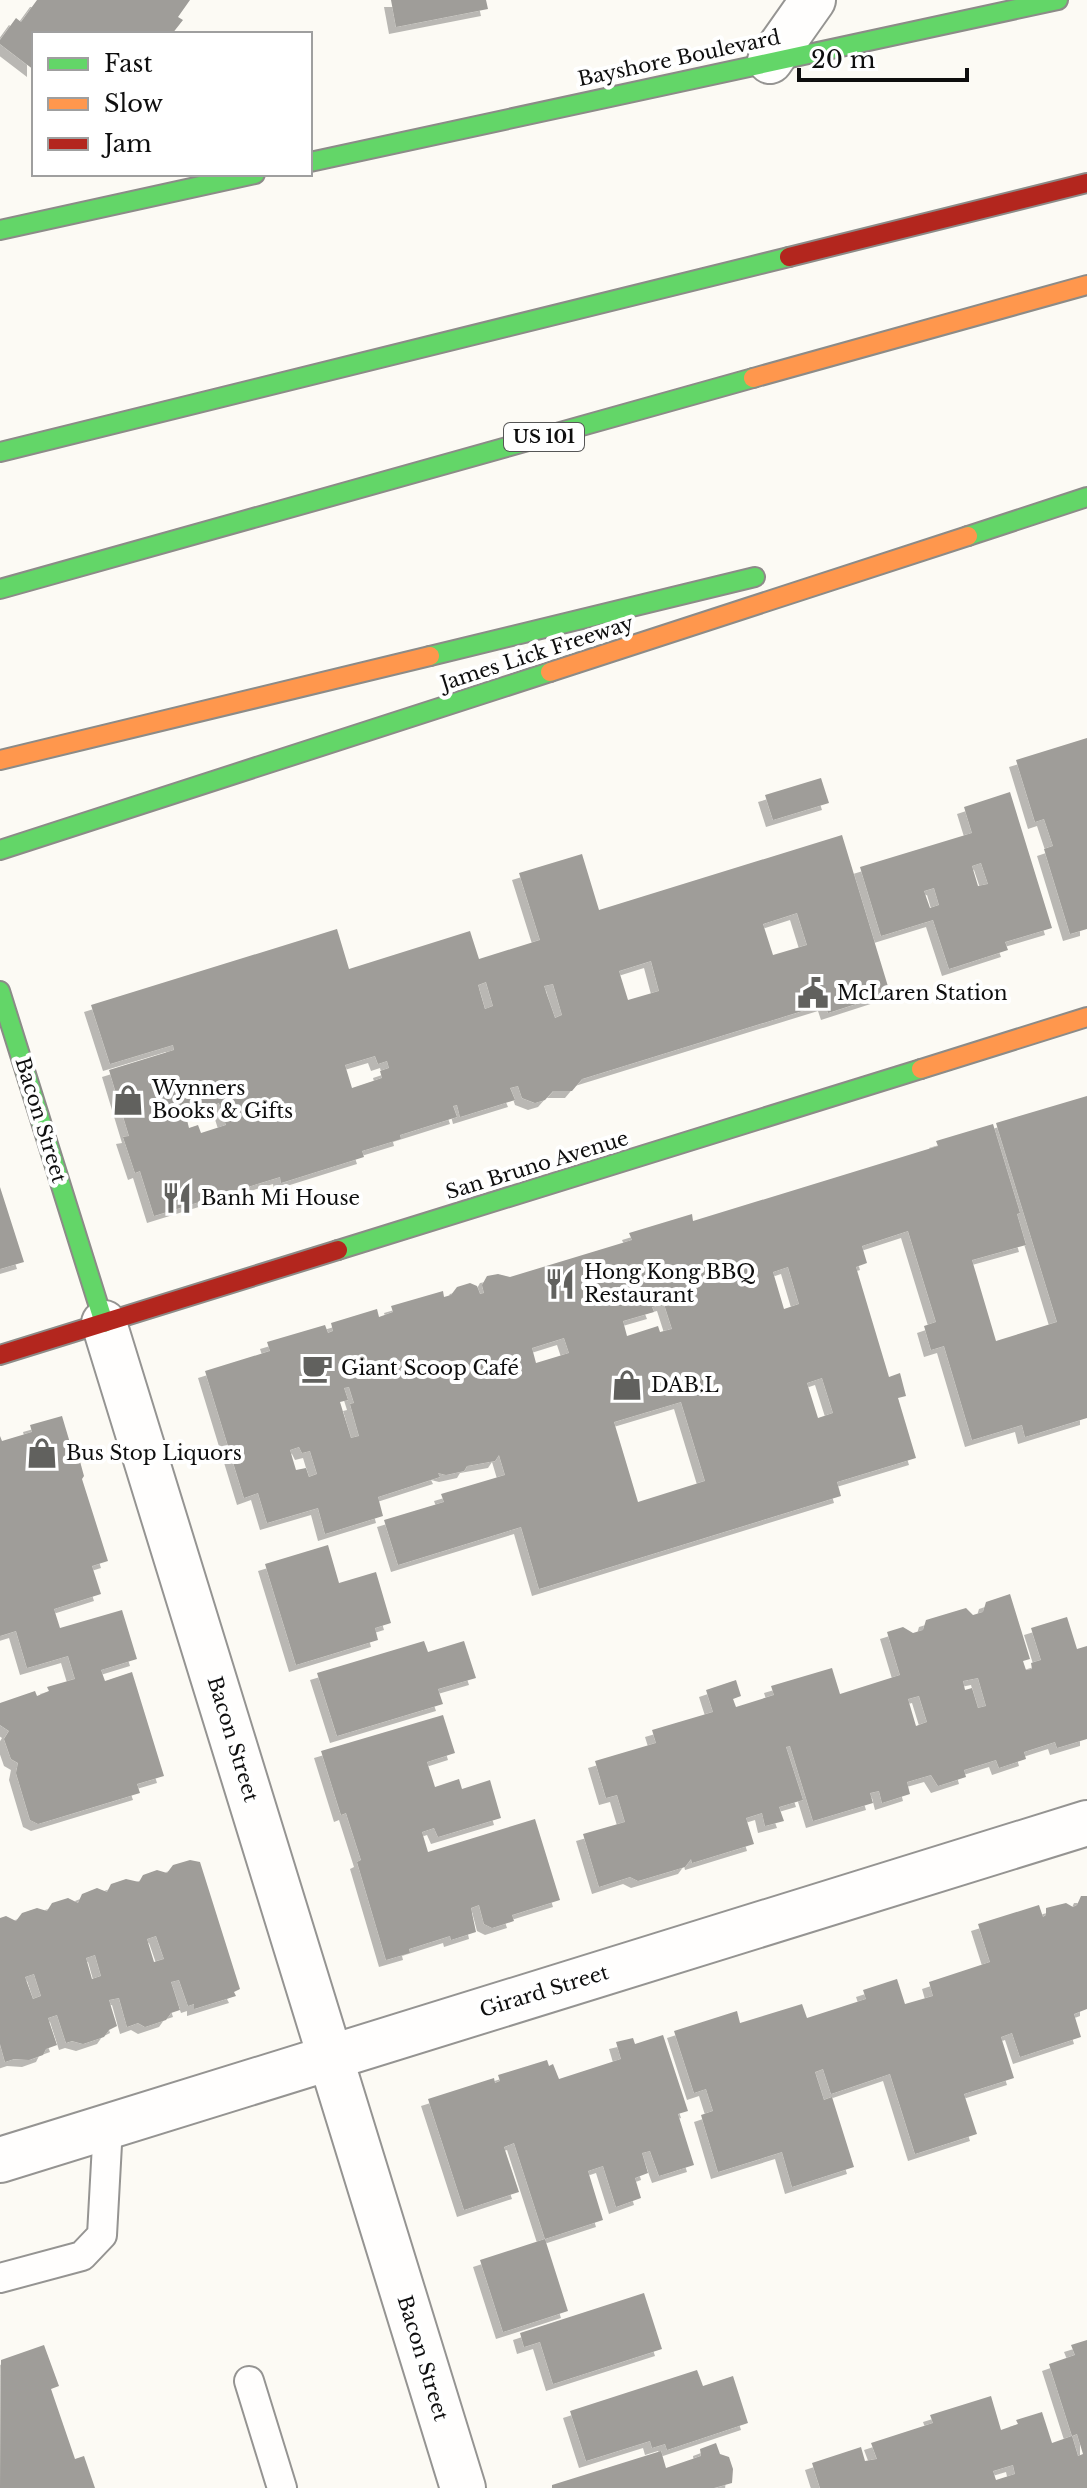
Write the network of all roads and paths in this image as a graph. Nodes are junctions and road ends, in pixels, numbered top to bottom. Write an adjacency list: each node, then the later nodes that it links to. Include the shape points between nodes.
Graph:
1 (813, 0): 3 (street)
2 (1058, 0): 3 (main road, Bayshore Boulevard)
3 (770, 61): 4 (main road, Bayshore Boulevard)
4 (312, 162)
5 (246, 176): 7 (main road)
6 (1087, 183): 9 (main road)
7 (0, 230)
8 (1087, 285): 13 (main road, US 101)
9 (0, 452)
10 (1084, 498): 11 (main road); 15 (main road, James Lick Freeway)
11 (863, 551)
12 (770, 574): 14 (main road)
13 (0, 589)
14 (4, 759)
15 (0, 850)
16 (0, 991): 18 (main road, Bacon Street)
17 (1087, 1017): 18 (main road, San Bruno Avenue)
18 (104, 1323): 19 (main road, San Bruno Avenue); 21 (street, Bacon Street)
19 (0, 1355)
20 (1087, 1823): 21 (street, Girard Street)
21 (331, 2057): 22 (street, Girard Street); 27 (street, Bacon Street)
22 (108, 2126): 23 (street, Girard Street); 24 (lane, via 102,2235 82,2256)
23 (0, 2160)
24 (0, 2278)
25 (249, 2381): 26 (lane)
26 (282, 2488)
27 (463, 2488)

